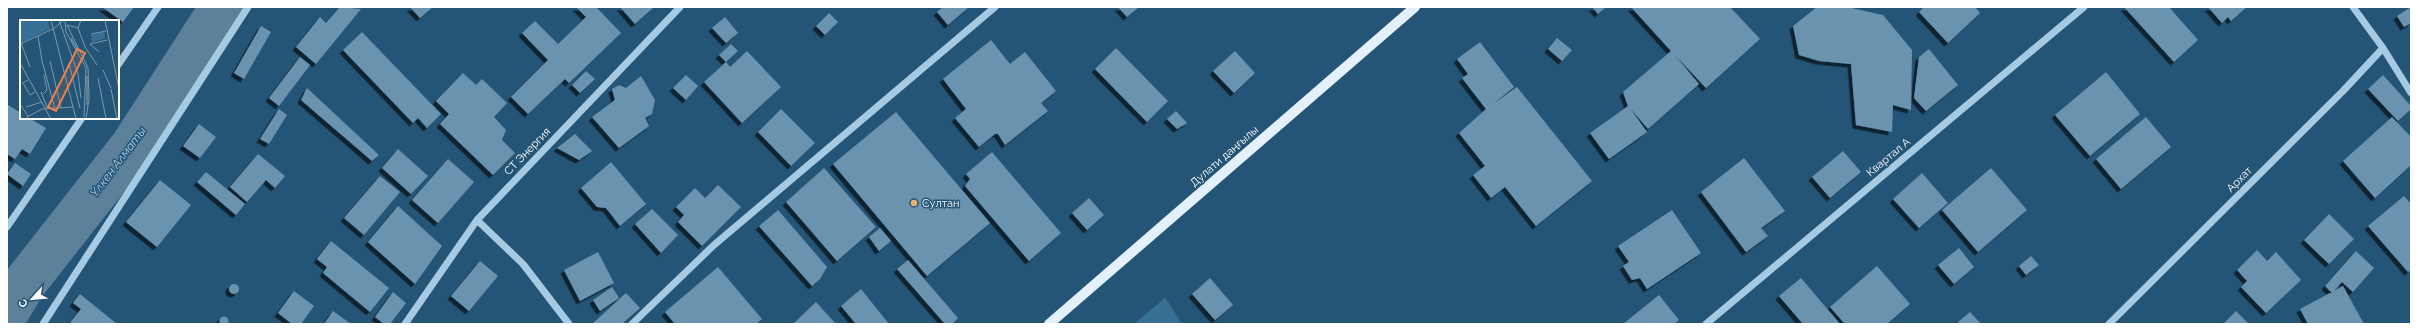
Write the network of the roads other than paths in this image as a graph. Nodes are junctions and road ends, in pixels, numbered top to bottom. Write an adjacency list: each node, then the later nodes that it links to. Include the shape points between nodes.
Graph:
1 (158, 7): 9 (street)
2 (248, 7): 14 (street)
3 (680, 7): 12 (street, СТ Энергия)
4 (995, 7): 17 (street, via 714,245)
5 (1415, 7): 18 (main road, Дулати даңғылы)
6 (2084, 7): 19 (street, Квартал А)
7 (2353, 7): 8 (street)
8 (2382, 48): 10 (street); 20 (street, Архат, via 2343,91)
9 (119, 64)
10 (2411, 92)
11 (81, 119): 13 (street)
12 (477, 220): 15 (street, СТ Энергия); 16 (street, via 523,264)
13 (7, 227)
14 (43, 324)
15 (405, 324)
16 (569, 324)
17 (632, 324)
18 (1049, 324)
19 (1706, 324)
20 (2109, 324)

